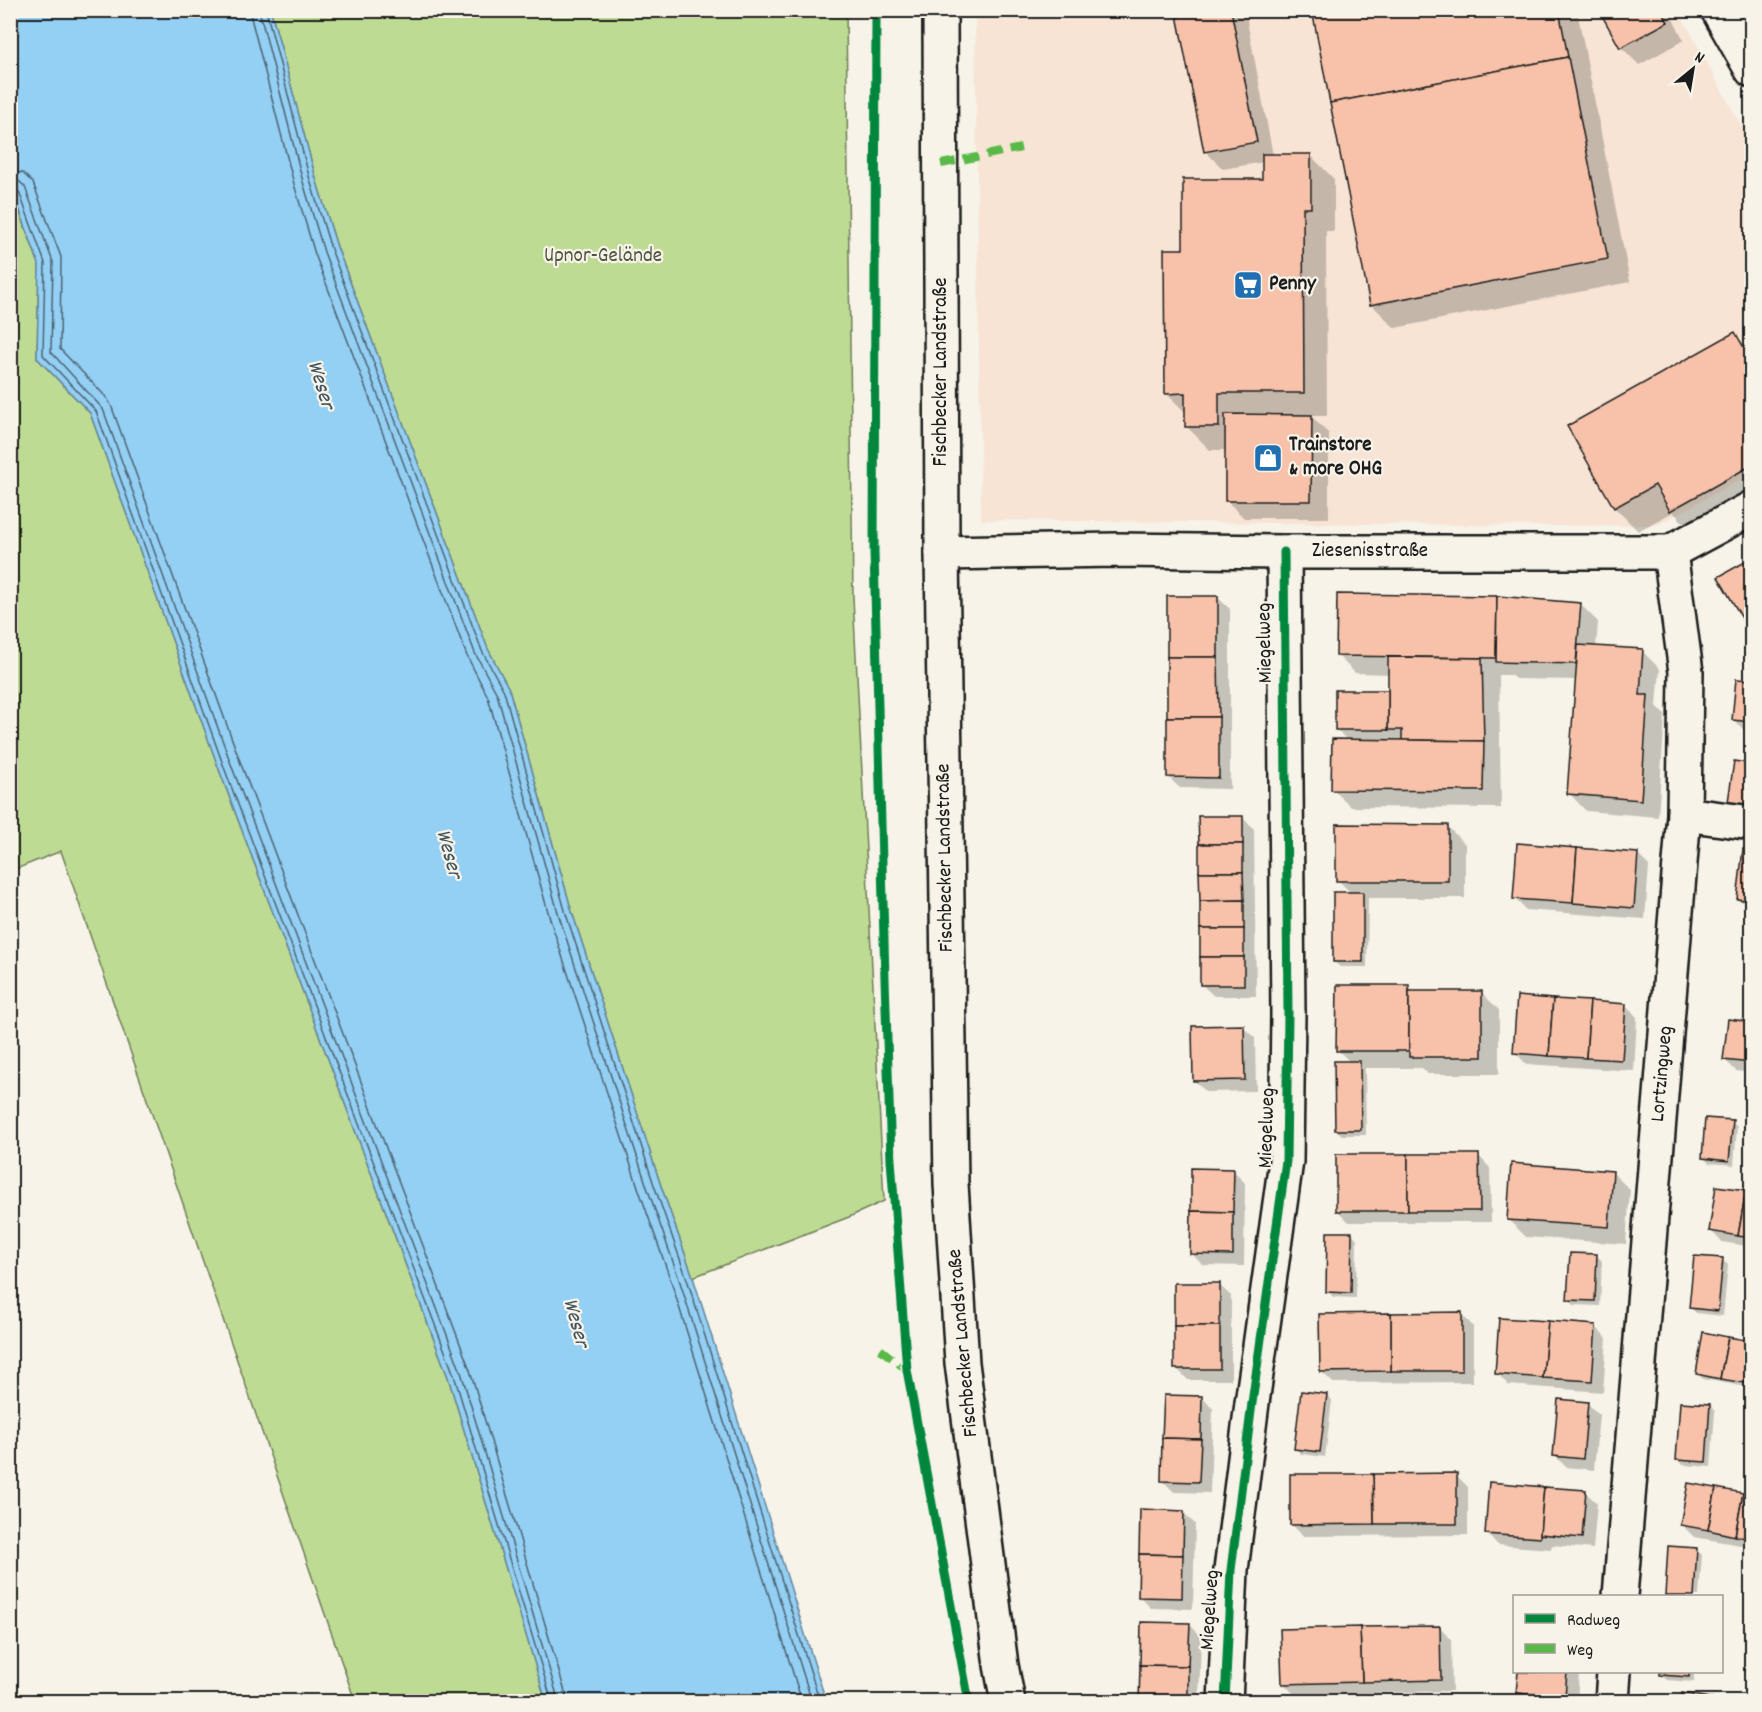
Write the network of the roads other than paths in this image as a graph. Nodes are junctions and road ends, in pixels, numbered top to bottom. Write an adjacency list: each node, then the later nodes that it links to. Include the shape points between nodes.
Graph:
1 (940, 10): 7 (street, Fischbecker Landstraße)
2 (1718, 10): 3 (street)
3 (1752, 70)
4 (1752, 508): 6 (street, Ziesenisstraße)
5 (1284, 552): 6 (street, Ziesenisstraße); 7 (street, Ziesenisstraße); 13 (street, Miegelweg, via 1286,1161 1231,1570)
6 (1670, 552): 8 (street, Lortzingweg, via 1686,672)
7 (942, 553): 12 (street, Fischbecker Landstraße, via 951,1184 962,1363)
8 (1684, 814): 9 (street); 10 (street, Lortzingweg)
9 (1752, 823)
10 (1620, 1595)
11 (1614, 1673): 14 (street)
12 (1008, 1701)
13 (1225, 1701)
14 (1612, 1701)

